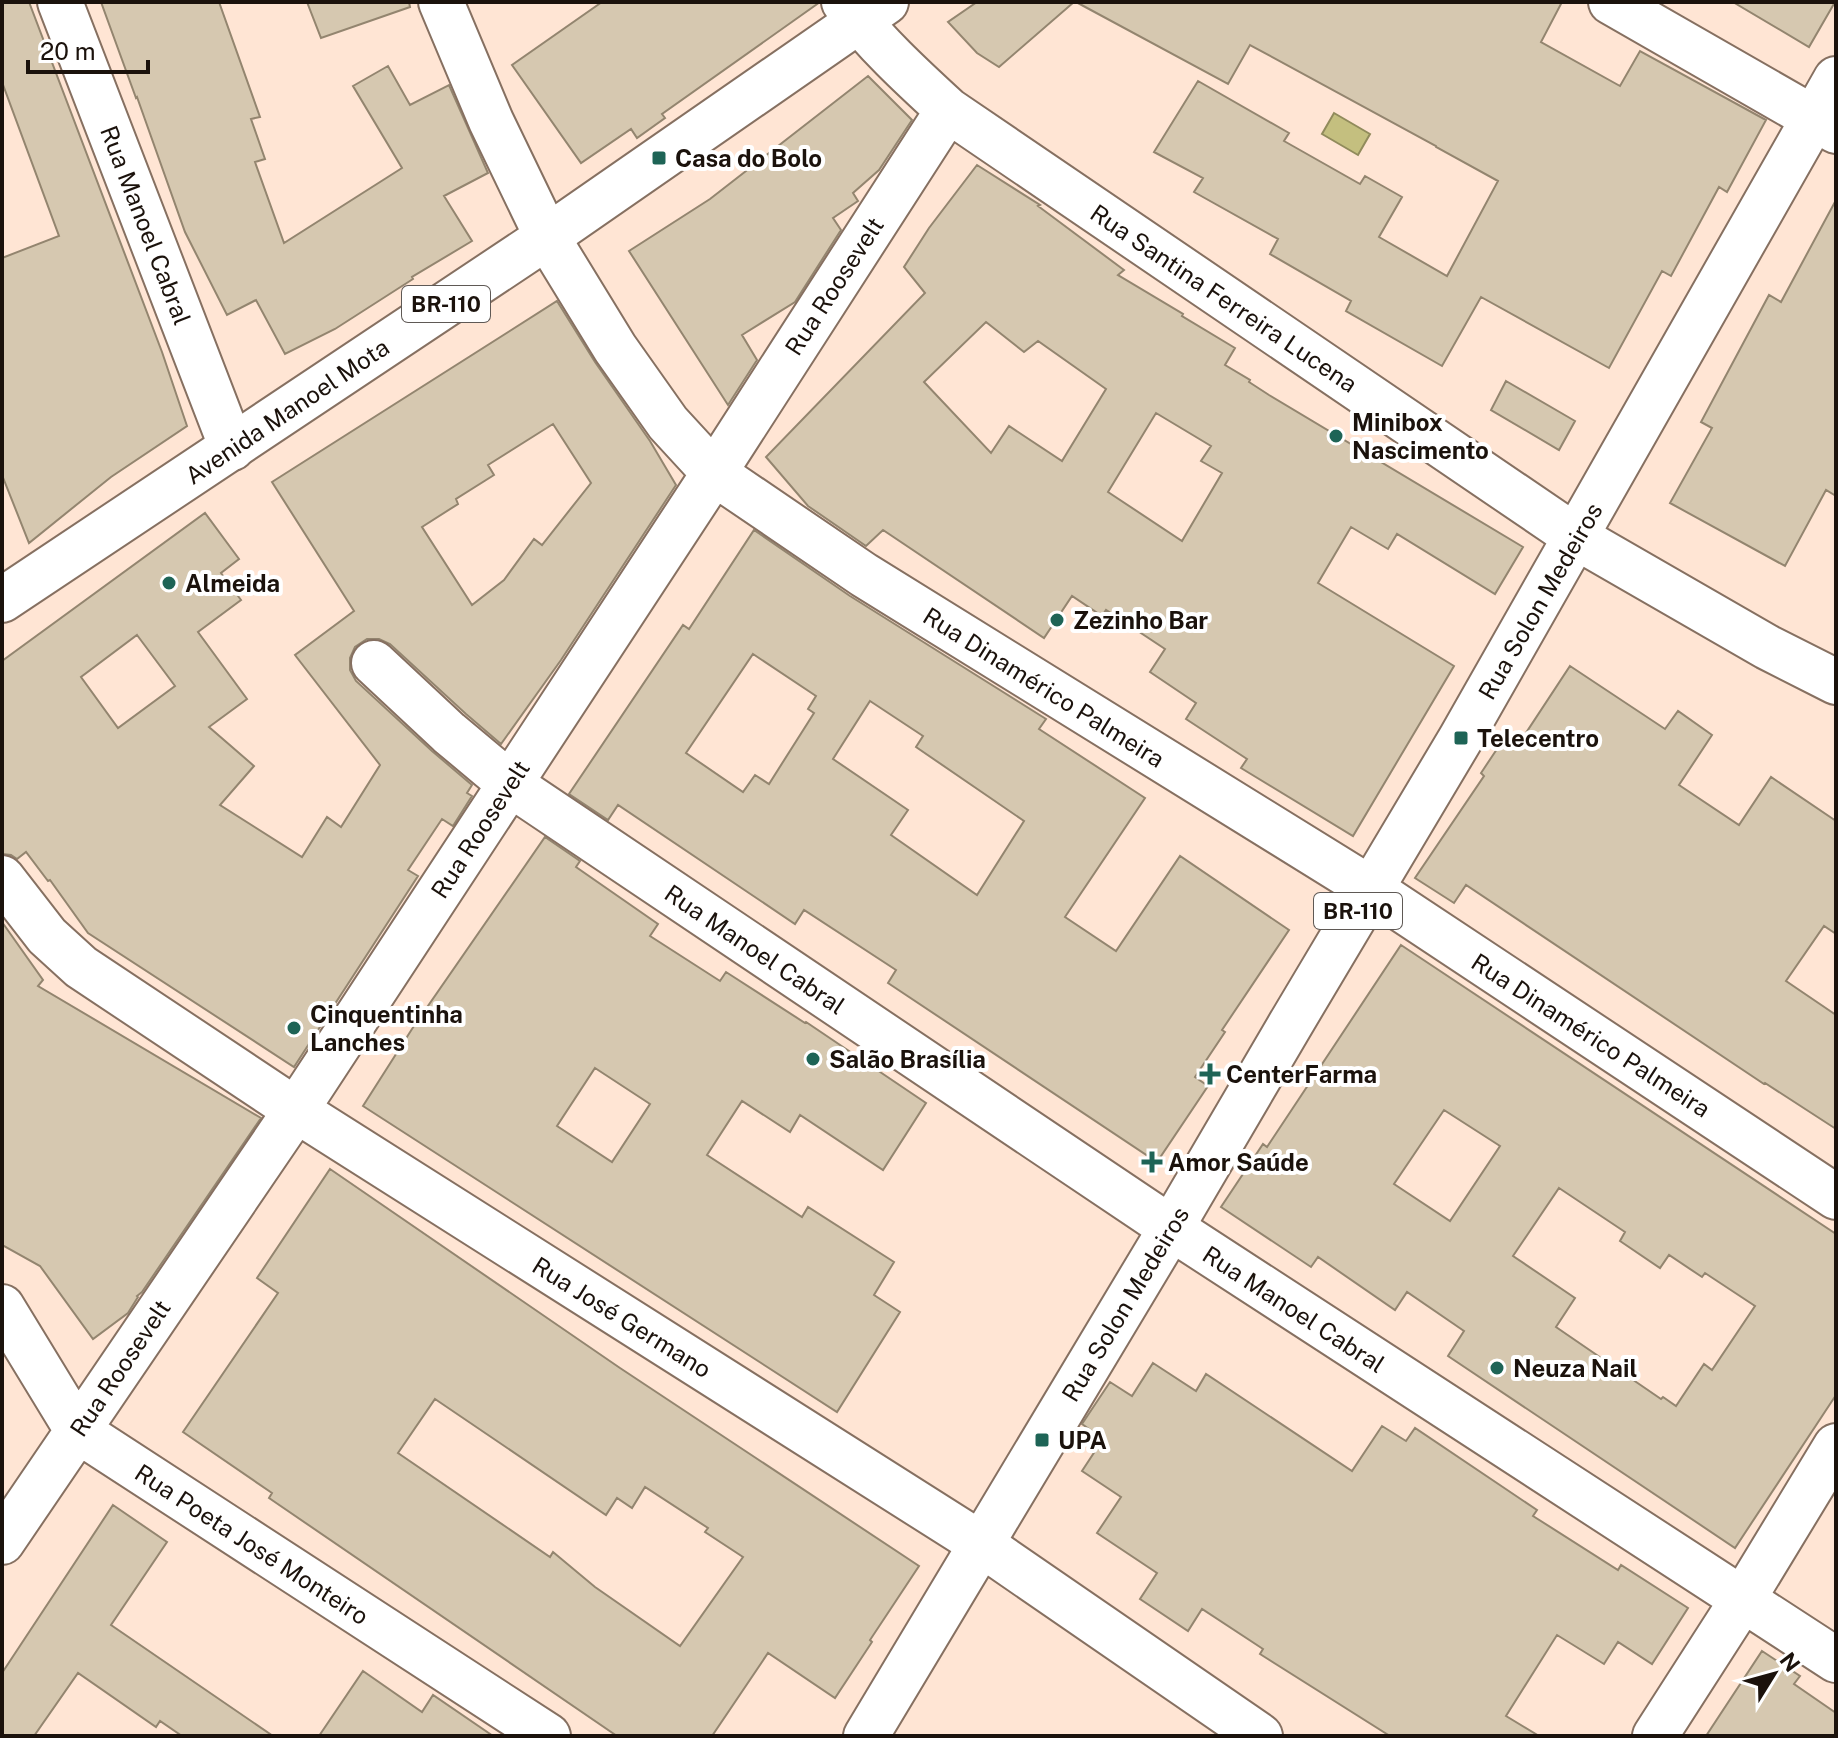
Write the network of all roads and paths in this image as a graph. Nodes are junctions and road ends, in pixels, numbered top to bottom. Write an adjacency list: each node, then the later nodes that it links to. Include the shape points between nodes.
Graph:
1 (60, 2): 9 (street, Rua Manoel Cabral)
2 (441, 2): 8 (street, Rua Dinamérico Palmeira)
3 (1611, 2): 7 (street)
4 (863, 9): 6 (street, Rua Santina Ferreira Lucena, via 905,70); 8 (street, Avenida Manoel Mota / BR-110)
5 (1836, 79): 7 (street, Rua Solon Medeiros / BR-110)
6 (948, 110): 10 (street, Rua Roosevelt); 11 (street, Rua Santina Ferreira Lucena)
7 (1824, 125): 11 (street, Rua Solon Medeiros / BR-110, via 1778,183)
8 (547, 237): 9 (street, Avenida Manoel Mota / BR-110); 10 (street, Rua Dinamérico Palmeira, via 668,423)
9 (232, 448): 12 (street, Avenida Manoel Mota / BR-110)
10 (714, 473): 15 (street, Rua Roosevelt); 17 (street, Rua Dinamérico Palmeira, via 864,575)
11 (1576, 537): 14 (street, Rua Santina Ferreira Lucena); 17 (street, Rua Solon Medeiros / BR-110)
12 (2, 600)
13 (374, 663): 15 (street, Rua Manoel Cabral)
14 (1836, 682)
15 (510, 784): 18 (street, Rua Roosevelt); 20 (street, Rua Manoel Cabral)
16 (2, 878): 18 (street, Rua José Germano, via 47,936 81,967)
17 (1371, 889): 19 (street, Rua Dinamérico Palmeira); 20 (street, Rua Solon Medeiros / BR-110)
18 (296, 1110): 22 (street, Rua Roosevelt); 25 (street, Rua José Germano)
19 (1836, 1197)
20 (1171, 1228): 25 (street, Rua Solon Medeiros / BR-110); 26 (street, Rua Manoel Cabral)
21 (2, 1307): 22 (street, Rua Poeta José Monteiro)
22 (77, 1430): 24 (street, Rua Roosevelt); 28 (street, Rua Poeta José Monteiro)
23 (1836, 1446): 26 (street)
24 (2, 1542)
25 (981, 1544): 29 (street, Rua Solon Medeiros / BR-110); 30 (street, Rua José Germano)
26 (1743, 1599): 27 (street, Rua Manoel Cabral); 31 (street)
27 (1836, 1660)
28 (548, 1736)
29 (866, 1736)
30 (1260, 1736)
31 (1655, 1736)

